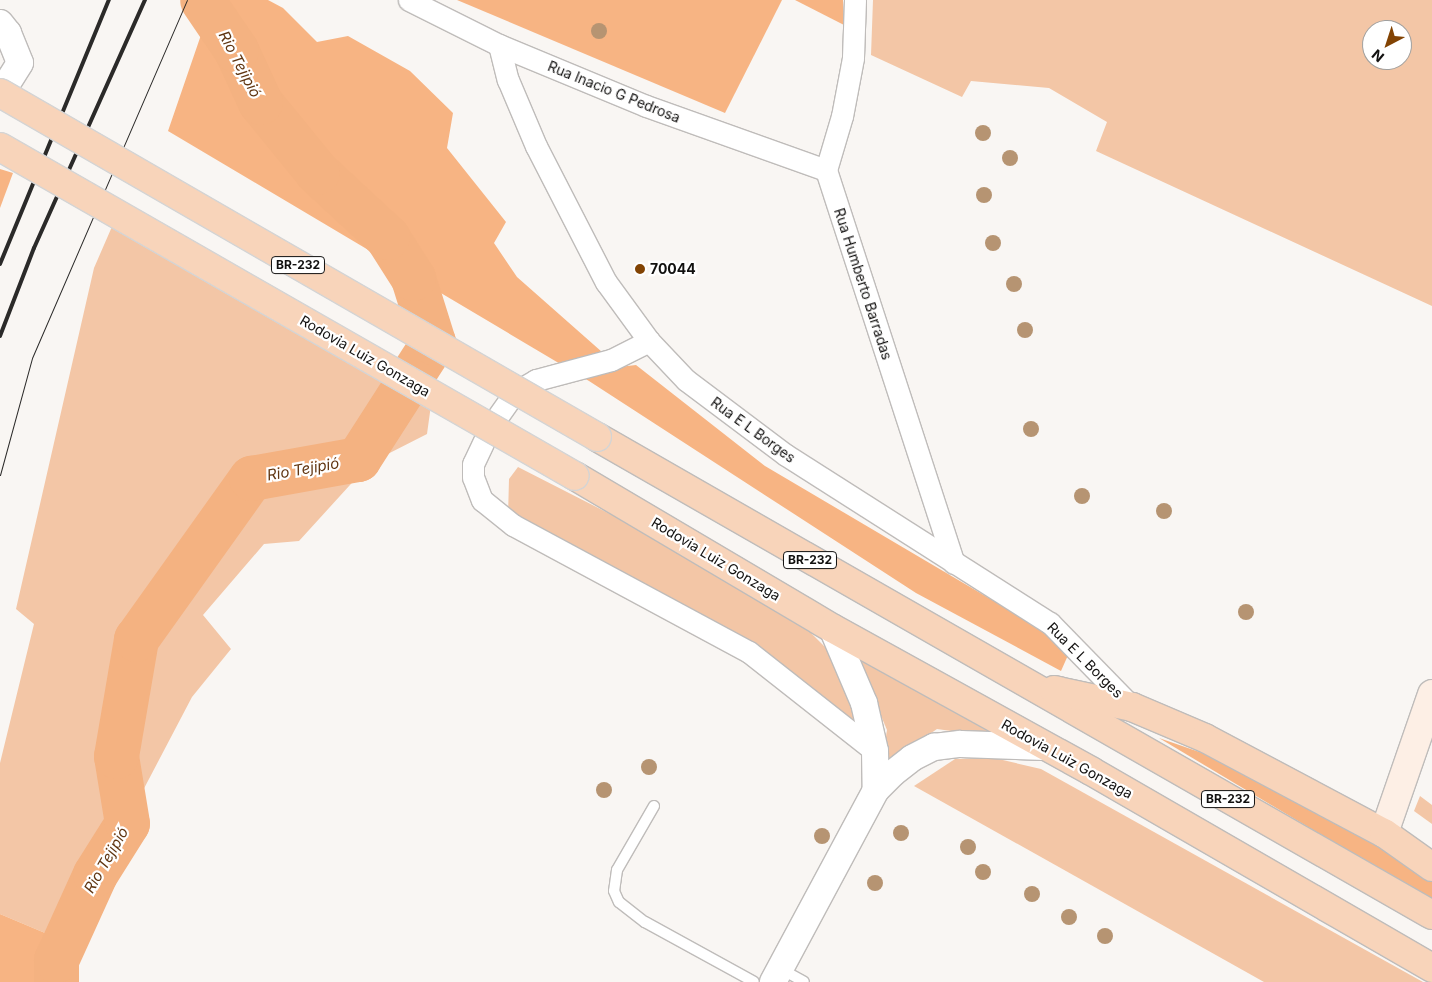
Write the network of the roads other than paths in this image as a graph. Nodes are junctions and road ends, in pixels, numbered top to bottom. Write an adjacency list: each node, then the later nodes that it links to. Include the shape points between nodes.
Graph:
1 (409, 0): 4 (street, Rua Inacio G Pedrosa)
2 (855, 0): 7 (street, via 853,58 842,116)
3 (0, 23): 5 (street, via 8,33 20,63)
4 (500, 45): 7 (street, Rua Inacio G Pedrosa, via 646,106); 8 (street, Rua E L Borges, via 508,80 567,210 606,282)
5 (0, 94): 11 (highway, BR-232, bridge)
6 (0, 147): 10 (highway, Rodovia Luiz Gonzaga, bridge, via 575,476)
7 (826, 170): 9 (street, Rua Humberto Barradas)
8 (649, 341): 9 (street, Rua E L Borges, via 686,380 779,450); 15 (street, via 611,360 536,380 515,392 491,426 473,464 473,477 482,500 513,525 749,652)
9 (954, 563): 13 (street, Rua E L Borges, via 1050,623)
10 (832, 628): 14 (highway, Rodovia Luiz Gonzaga); 15 (street, via 858,687)
11 (1024, 683): 13 (highway); 20 (highway, BR-232)
12 (1432, 694): 18 (main road)
13 (1132, 707): 18 (highway, via 1205,738)
14 (1045, 747): 16 (street, via 960,744 934,747 912,758); 21 (highway, Rodovia Luiz Gonzaga)
15 (875, 751): 16 (street)
16 (876, 790): 22 (street)
17 (654, 806): 23 (lane, via 617,870 614,891 619,902 652,926)
18 (1384, 833): 19 (highway)
19 (1432, 867)
20 (1432, 915)
21 (1432, 968)
22 (777, 976): 24 (lane)
23 (754, 982)
24 (804, 982)

